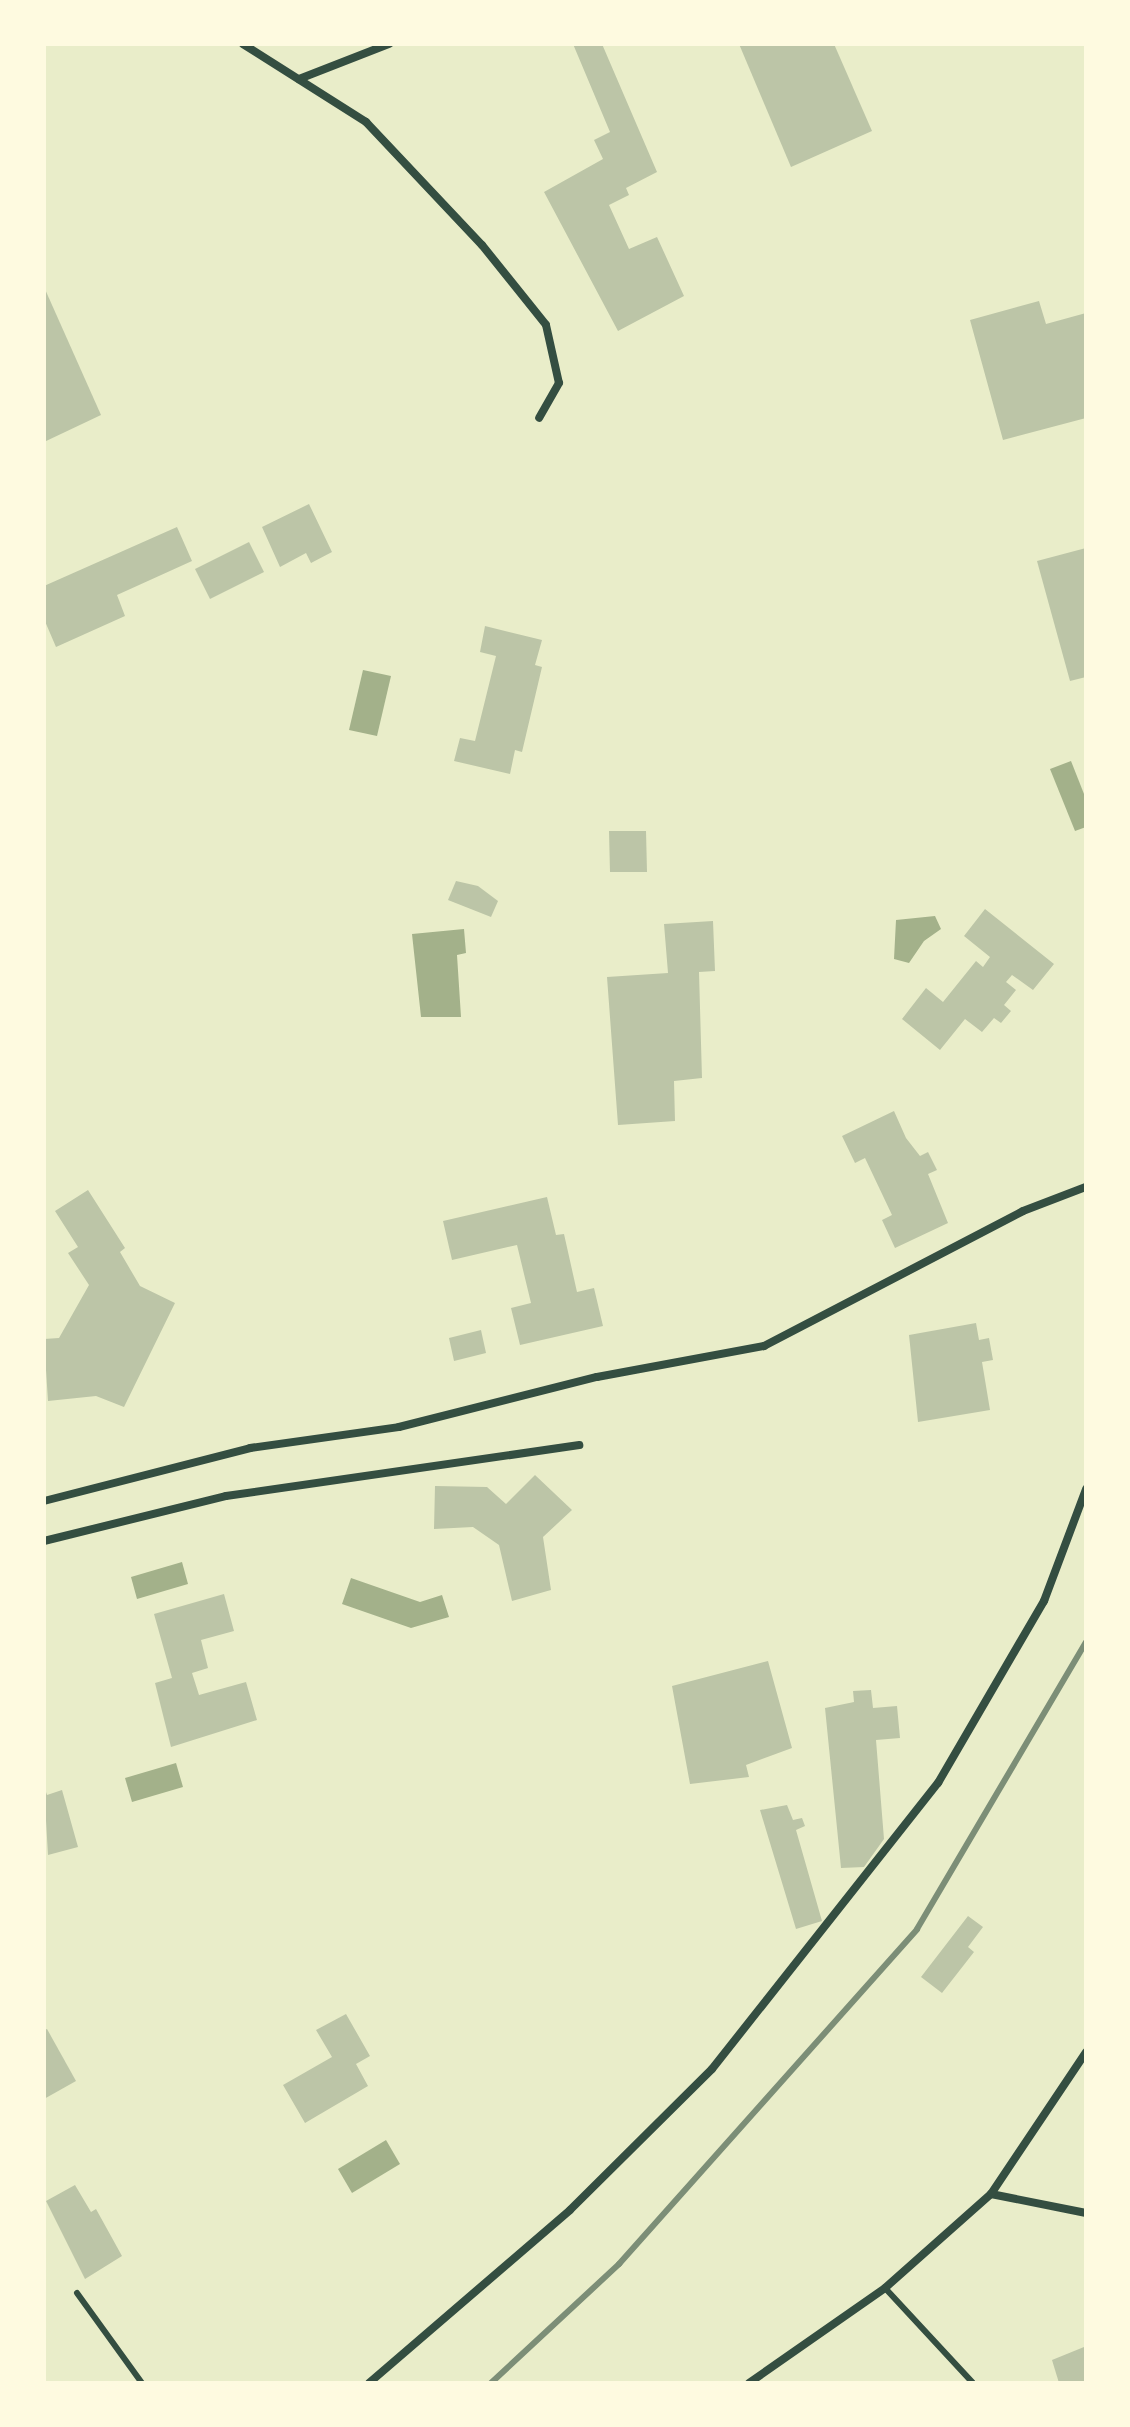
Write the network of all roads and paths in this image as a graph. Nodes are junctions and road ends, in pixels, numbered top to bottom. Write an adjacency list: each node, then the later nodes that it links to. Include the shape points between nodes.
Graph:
1 (243, 44): 3 (street)
2 (389, 44): 3 (street)
3 (299, 79): 4 (street, via 366,122 482,245 546,325 559,383)
4 (539, 418)
5 (1086, 1187): 8 (street, via 1023,1211 764,1346 597,1377 399,1427 250,1448)
6 (579, 1445): 9 (street, via 226,1496)
7 (1086, 1489): 16 (street, via 1044,1601 938,1783 712,2069 570,2210)
8 (44, 1501)
9 (44, 1541)
10 (1086, 2052): 11 (street)
11 (991, 2194): 12 (street); 13 (street)
12 (1086, 2213)
13 (885, 2288): 17 (street); 18 (lane)
14 (77, 2293): 15 (lane)
15 (142, 2383)
16 (369, 2383)
17 (749, 2383)
18 (973, 2383)

